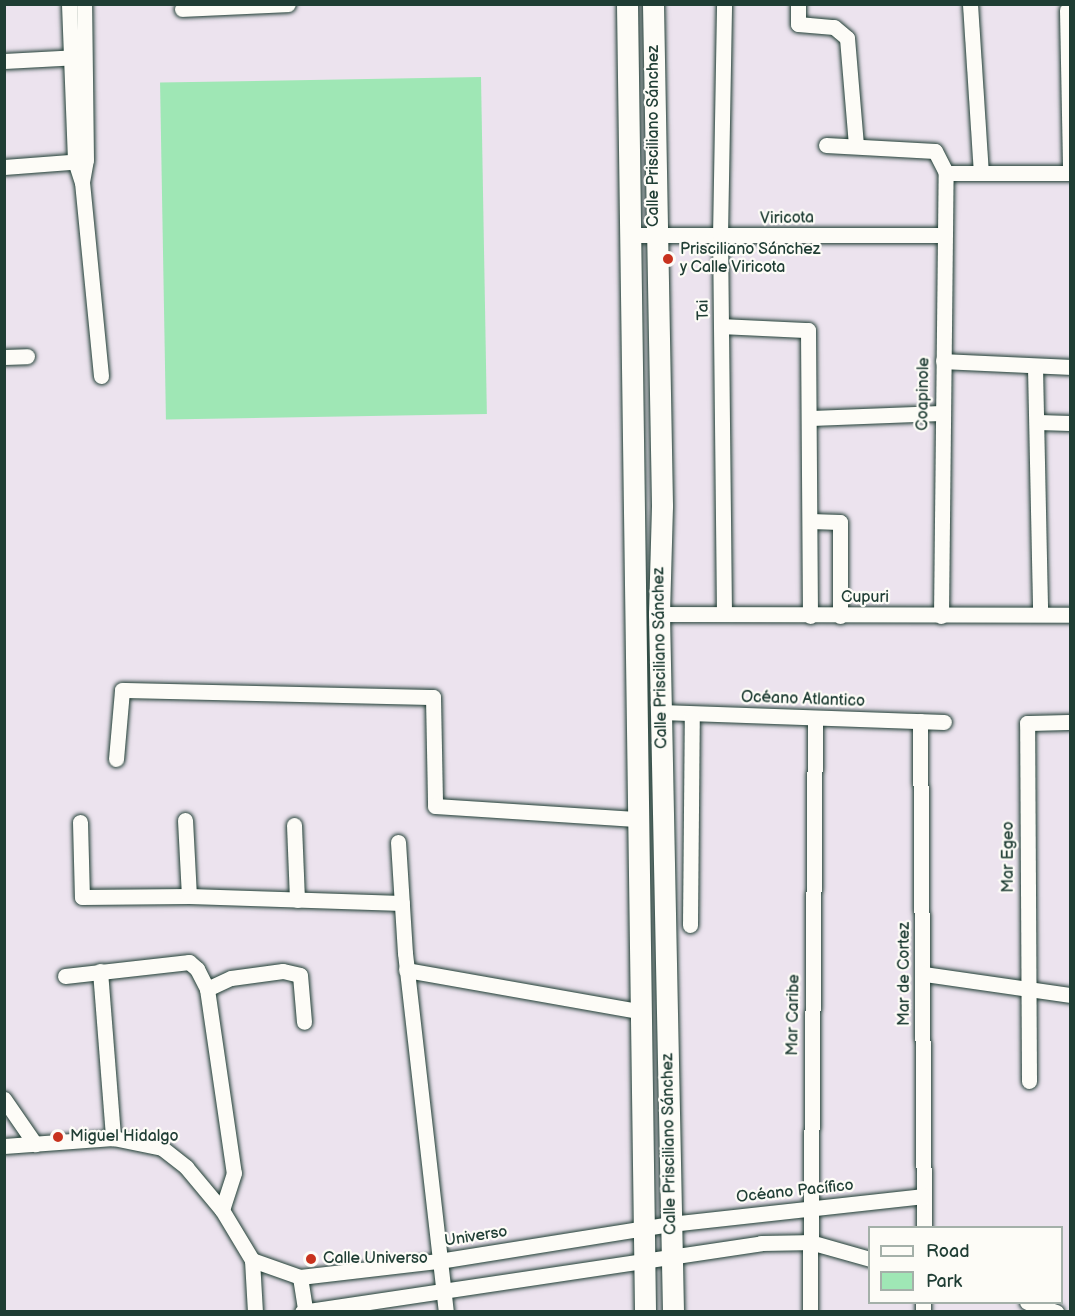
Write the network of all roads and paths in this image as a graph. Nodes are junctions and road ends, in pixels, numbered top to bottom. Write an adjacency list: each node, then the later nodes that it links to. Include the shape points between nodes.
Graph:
1 (69, 4): 12 (street)
2 (84, 4): 12 (street)
3 (288, 4): 9 (street)
4 (627, 4): 22 (main road, Calle Prisciliano Sánchez)
5 (653, 4): 24 (main road, Calle Prisciliano Sánchez)
6 (724, 4): 25 (street, Tai)
7 (798, 4): 16 (street, via 798,24 834,27 846,38)
8 (970, 4): 20 (street)
9 (204, 6): 10 (street)
10 (182, 9)
11 (1066, 10): 14 (street)
12 (78, 57): 13 (street); 17 (street)
13 (4, 61)
14 (1069, 95): 21 (street)
15 (826, 145): 16 (street)
16 (856, 146): 19 (street, via 935,151)
17 (80, 161): 18 (street); 32 (street)
18 (4, 167)
19 (946, 173): 20 (street); 23 (street, Coapinole)
20 (981, 173): 21 (street)
21 (1070, 173)
22 (630, 235): 24 (street, Viricota); 52 (main road, Calle Prisciliano Sánchez)
23 (944, 235): 25 (street, Viricota); 29 (street, Coapinole)
24 (654, 237): 25 (street, Viricota); 38 (main road, Calle Prisciliano Sánchez, via 662,506)
25 (720, 237): 26 (street, Tai)
26 (722, 326): 34 (street, via 808,330); 39 (street, Tai)
27 (27, 356): 28 (street)
28 (4, 357)
29 (944, 361): 30 (street); 33 (street, Coapinole)
30 (1035, 367): 31 (street); 35 (street)
31 (1071, 367)
32 (101, 376)
33 (941, 413): 34 (street); 44 (street, Coapinole)
34 (811, 418): 37 (street)
35 (1038, 422): 36 (street); 40 (street)
36 (1071, 423)
37 (810, 521): 42 (street); 43 (street, via 840,522)
38 (659, 614): 39 (street, Cupuri); 45 (main road, Calle Prisciliano Sánchez)
39 (724, 614): 42 (street, Cupuri)
40 (1040, 615): 41 (street, Cupuri); 44 (street, Cupuri)
41 (1071, 615)
42 (810, 616): 43 (street, Cupuri)
43 (840, 616): 44 (street, Cupuri)
44 (941, 616)
45 (661, 712): 46 (street, Océano Atlantico); 78 (main road, Calle Prisciliano Sánchez)
46 (692, 715): 47 (street, Océano Atlantico); 60 (street)
47 (815, 719): 48 (street, Océano Atlantico); 76 (street, Mar Caribe)
48 (920, 721): 49 (street, Océano Atlantico); 63 (street, Mar de Cortez)
49 (944, 722)
50 (1071, 722): 66 (street, Mar Egeo, via 1027,723)
51 (116, 759): 52 (street, via 122,690 433,697 435,806)
52 (636, 819): 68 (main road, Calle Prisciliano Sánchez)
53 (185, 820): 57 (street)
54 (80, 822): 57 (street, via 82,897)
55 (294, 825): 58 (street)
56 (398, 842): 59 (street)
57 (189, 896): 58 (street)
58 (297, 900): 59 (street)
59 (402, 903): 61 (street)
60 (690, 925)
61 (406, 970): 68 (street); 85 (street)
62 (100, 971): 64 (street); 65 (street, via 189,962); 72 (street)
63 (924, 974): 66 (street); 75 (street, Mar de Cortez)
64 (65, 976)
65 (207, 989): 69 (street, via 231,978 283,971 300,975); 77 (street, via 234,1173)
66 (1027, 991): 67 (street); 70 (street, Mar Egeo)
67 (1071, 995)
68 (638, 1011): 80 (main road, Calle Prisciliano Sánchez)
69 (304, 1022)
70 (1029, 1081)
71 (4, 1100): 73 (street)
72 (113, 1138): 73 (street); 77 (street, via 162,1148 186,1167)
73 (35, 1144): 74 (street)
74 (4, 1146)
75 (924, 1197): 76 (street, Océano Pacífico); 79 (street, Mar de Cortez)
76 (810, 1208): 78 (street, Océano Pacífico); 81 (street, Mar Caribe)
77 (222, 1210): 84 (street)
78 (671, 1224): 80 (street, Universo); 82 (main road, Calle Prisciliano Sánchez)
79 (924, 1226)
80 (642, 1231): 85 (street, Universo); 86 (main road, Calle Prisciliano Sánchez)
81 (810, 1242): 82 (street, via 761,1243); 83 (street); 95 (street, Mar Caribe)
82 (672, 1255): 86 (street); 94 (main road, Calle Prisciliano Sánchez)
83 (868, 1258)
84 (252, 1260): 87 (street, Universo); 90 (street)
85 (439, 1261): 87 (street, Universo); 88 (street)
86 (644, 1261): 88 (street); 93 (main road, Calle Prisciliano Sánchez)
87 (300, 1277): 91 (street)
88 (443, 1290): 91 (street); 92 (street)
89 (1031, 1306): 96 (street)
90 (255, 1311)
91 (304, 1311)
92 (446, 1311)
93 (645, 1311)
94 (673, 1311)
95 (810, 1311)
96 (1056, 1311)

